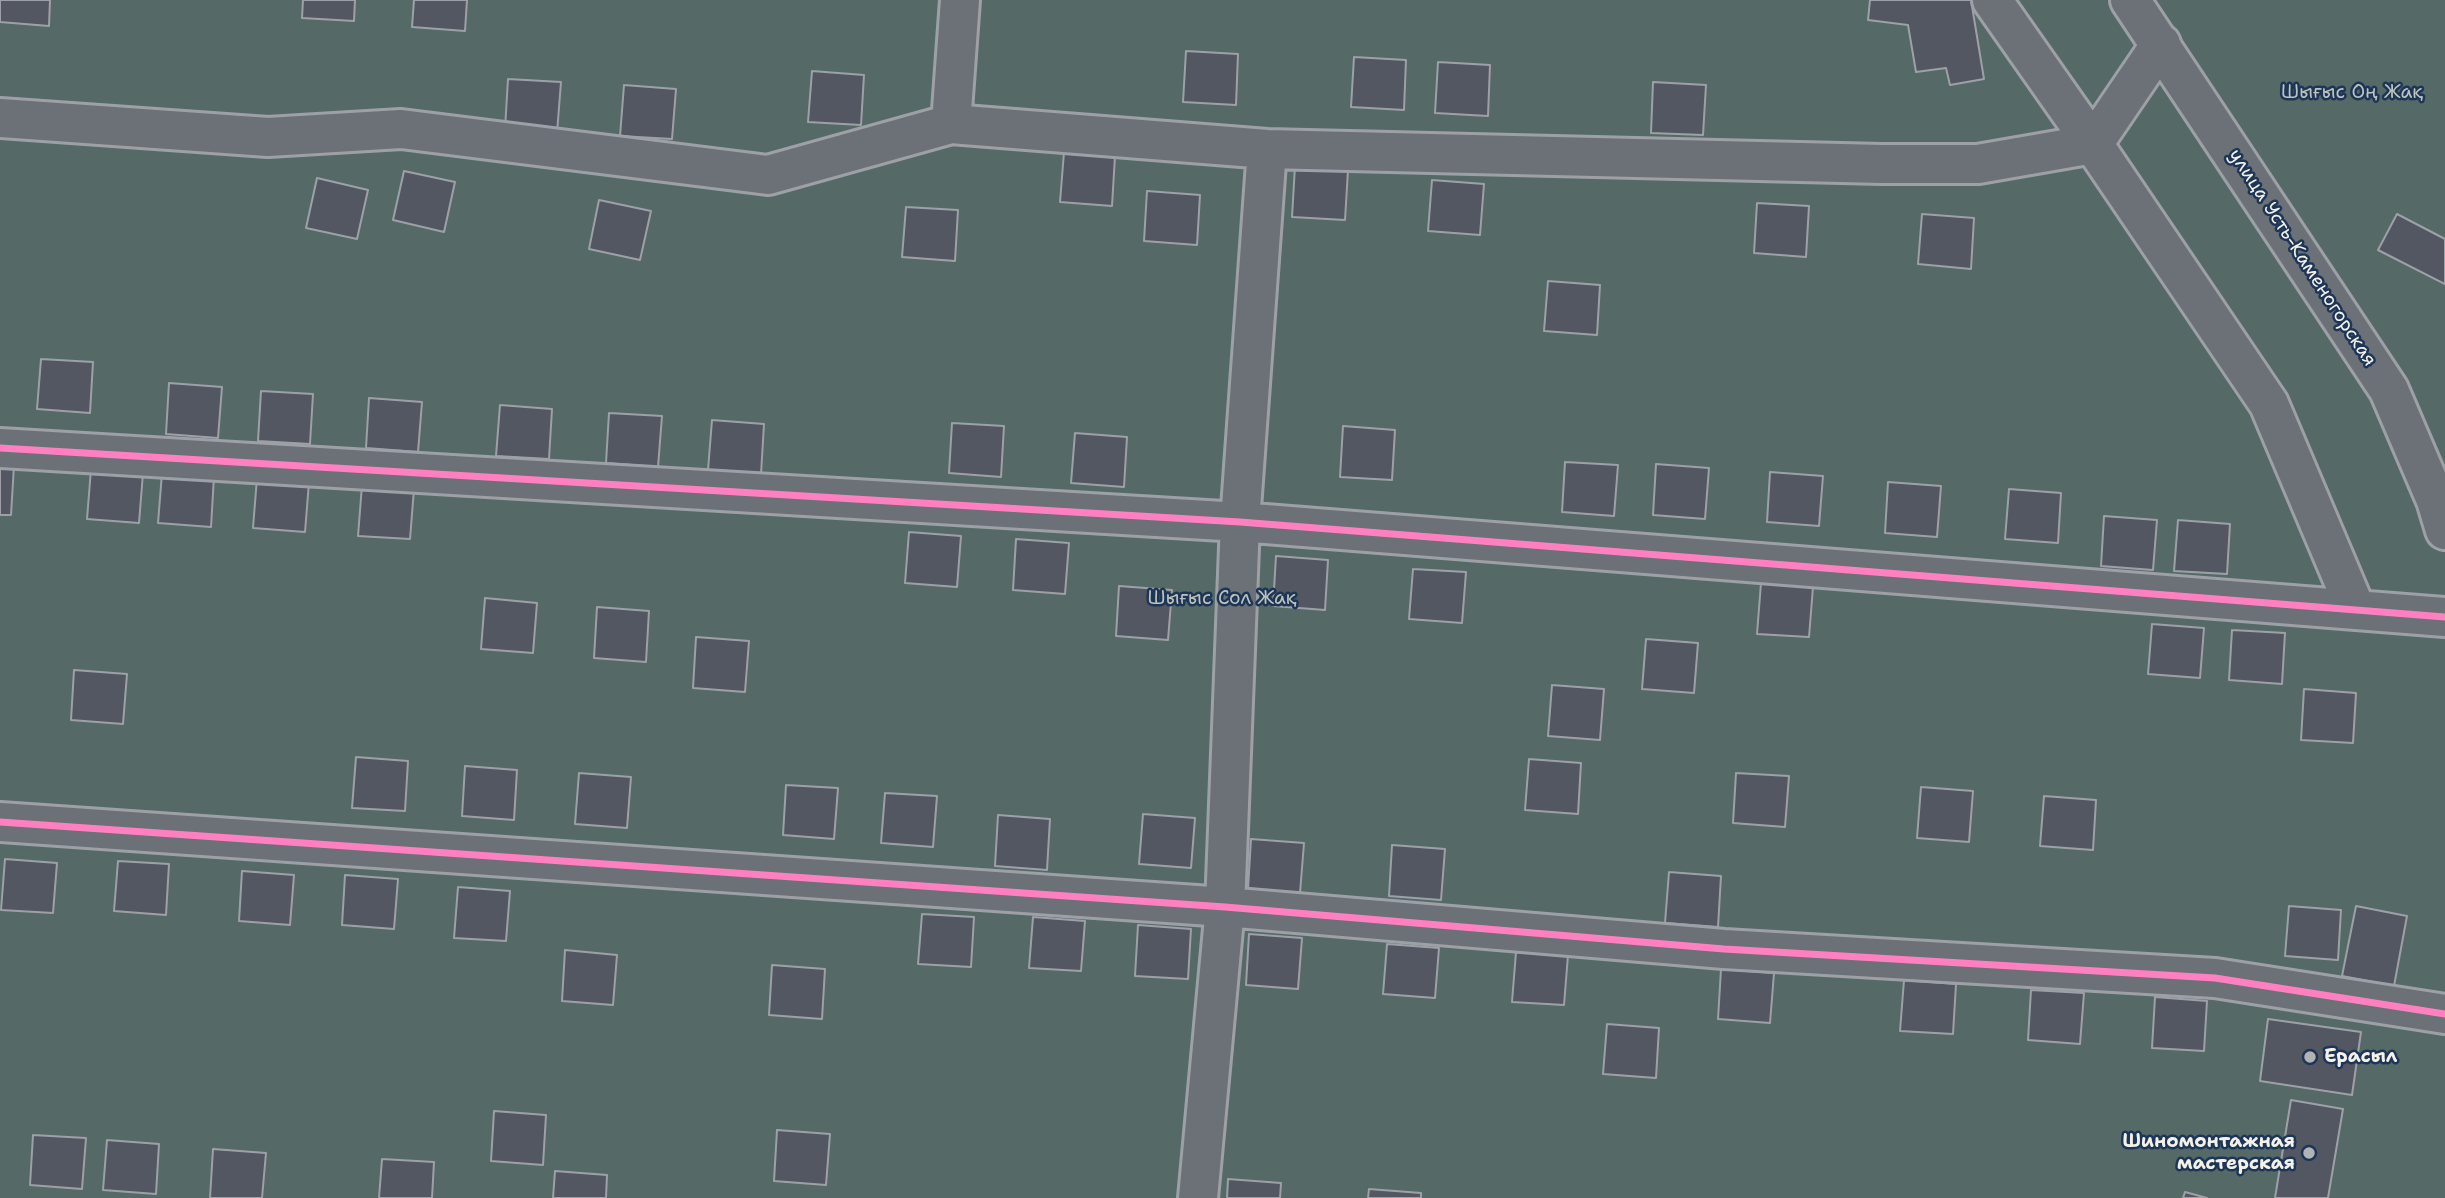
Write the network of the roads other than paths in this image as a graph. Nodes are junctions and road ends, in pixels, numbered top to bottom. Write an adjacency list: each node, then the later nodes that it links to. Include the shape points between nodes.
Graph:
1 (960, 0): 6 (street)
2 (1992, 0): 7 (street)
3 (2130, 0): 4 (street, улица Усть-Каменогорская)
4 (2161, 44): 7 (street); 11 (street, улица Усть-Каменогорская, via 2389,390)
5 (0, 118): 6 (street, via 268,137 401,129 768,175)
6 (951, 124): 8 (street)
7 (2093, 144): 8 (street, via 1978,164); 12 (street, via 2269,404)
8 (1266, 149): 10 (street)
9 (0, 448): 10 (street)
10 (1240, 522): 12 (street); 15 (street)
11 (2445, 530)
12 (2356, 610): 13 (street)
13 (2445, 617)
14 (0, 822): 15 (street)
15 (1225, 907): 16 (street, via 1724,949 2215,978); 17 (street)
16 (2445, 1014)
17 (1198, 1198)

